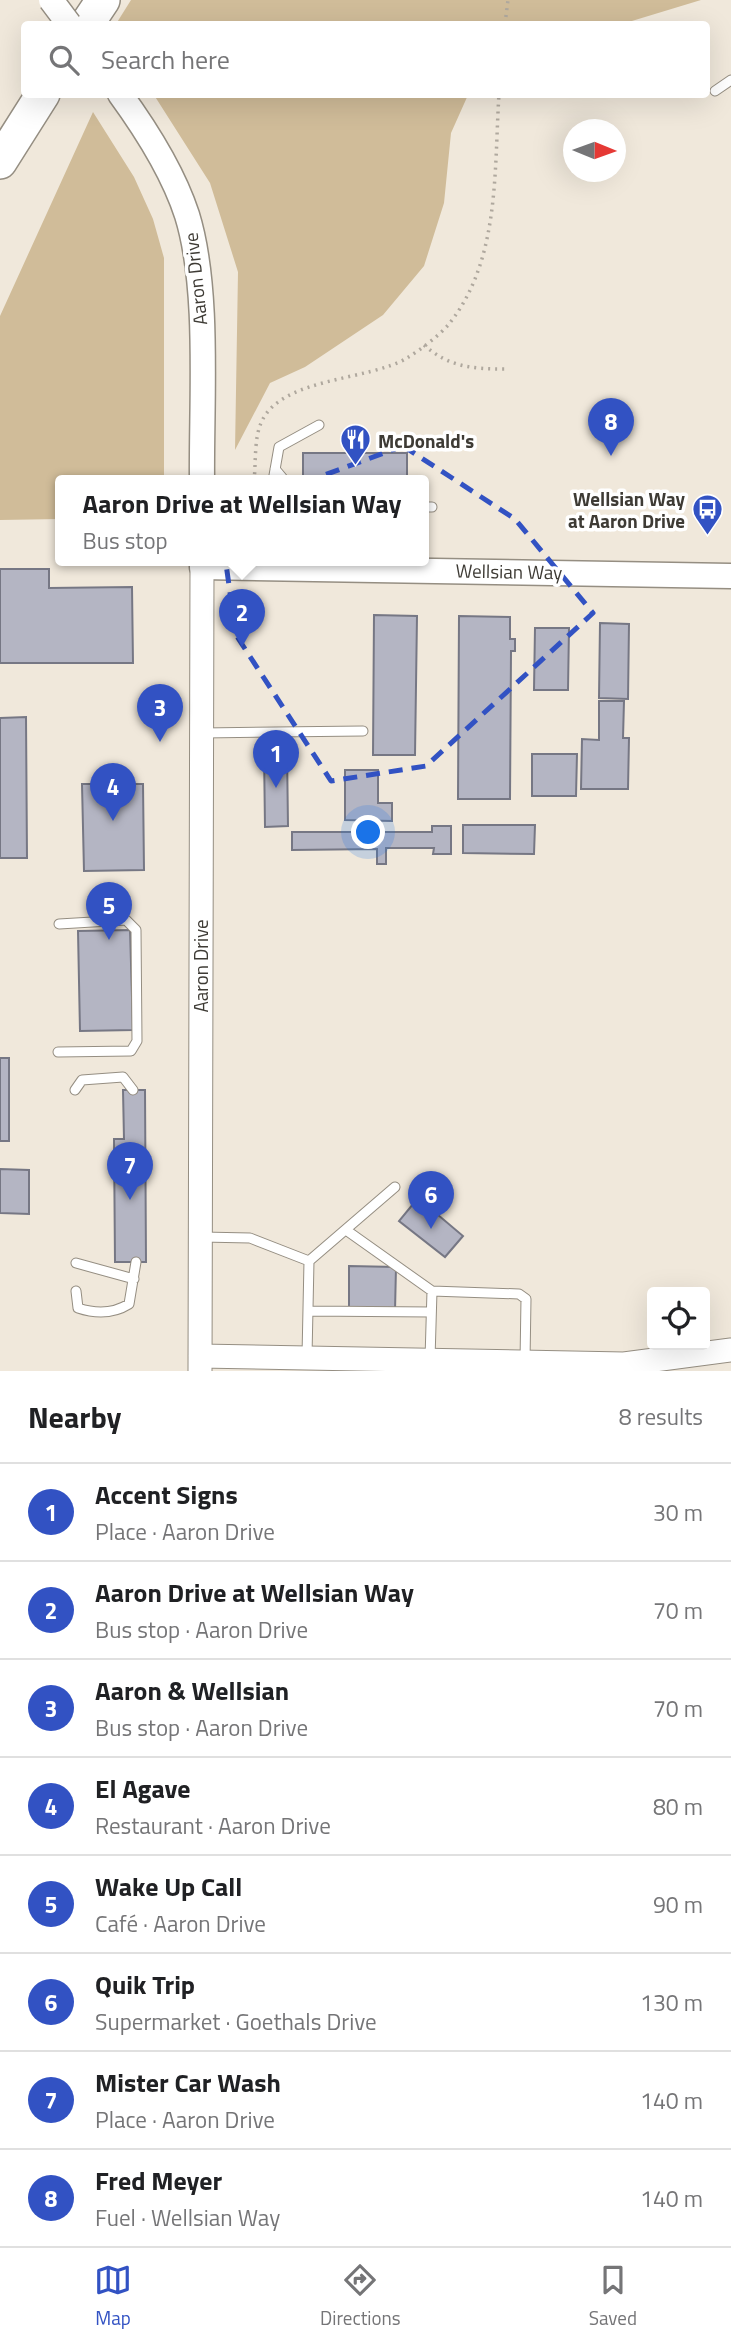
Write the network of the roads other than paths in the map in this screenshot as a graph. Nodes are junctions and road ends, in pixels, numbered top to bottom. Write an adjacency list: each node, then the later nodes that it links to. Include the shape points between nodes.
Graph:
1 (51, 0): 4 (main road, bridge)
2 (78, 0): 5 (highway)
3 (103, 0): 6 (highway)
4 (65, 21)
5 (68, 21)
6 (89, 21)
7 (731, 80): 8 (lane)
8 (715, 91)
9 (30, 98): 12 (highway)
10 (40, 98): 12 (highway)
11 (122, 98): 15 (main road, Aaron Drive, via 172,179 194,248 200,307)
12 (0, 160)
13 (318, 425): 14 (lane, via 279,447)
14 (275, 469): 16 (lane); 17 (lane)
15 (202, 475)
16 (274, 475)
17 (280, 475)
18 (202, 566): 22 (street, Aaron Drive)
19 (290, 566): 20 (main road, Wellsian Way)
20 (731, 576)
21 (363, 731): 22 (lane)
22 (201, 733): 29 (street, Aaron Drive)
23 (59, 924): 24 (lane, via 126,920 136,930 137,1041 131,1051)
24 (58, 1052)
25 (75, 1090): 26 (lane, via 82,1080 123,1077)
26 (133, 1090)
27 (396, 1187): 28 (lane)
28 (346, 1230): 30 (lane); 35 (lane)
29 (200, 1237): 30 (lane, via 250,1238); 42 (street, Aaron Drive)
30 (309, 1261): 36 (lane)
31 (136, 1262): 33 (lane)
32 (76, 1263): 33 (lane)
33 (134, 1279): 34 (lane, via 129,1304 117,1312 78,1308)
34 (76, 1291)
35 (432, 1291): 37 (lane); 41 (lane, via 519,1294 526,1299)
36 (308, 1311): 37 (lane); 39 (lane)
37 (431, 1312): 40 (lane)
38 (731, 1350): 41 (street, via 624,1364)
39 (307, 1358): 42 (street); 43 (street)
40 (430, 1360): 41 (street); 43 (street)
41 (525, 1363)
42 (200, 1364)
43 (388, 1365)

